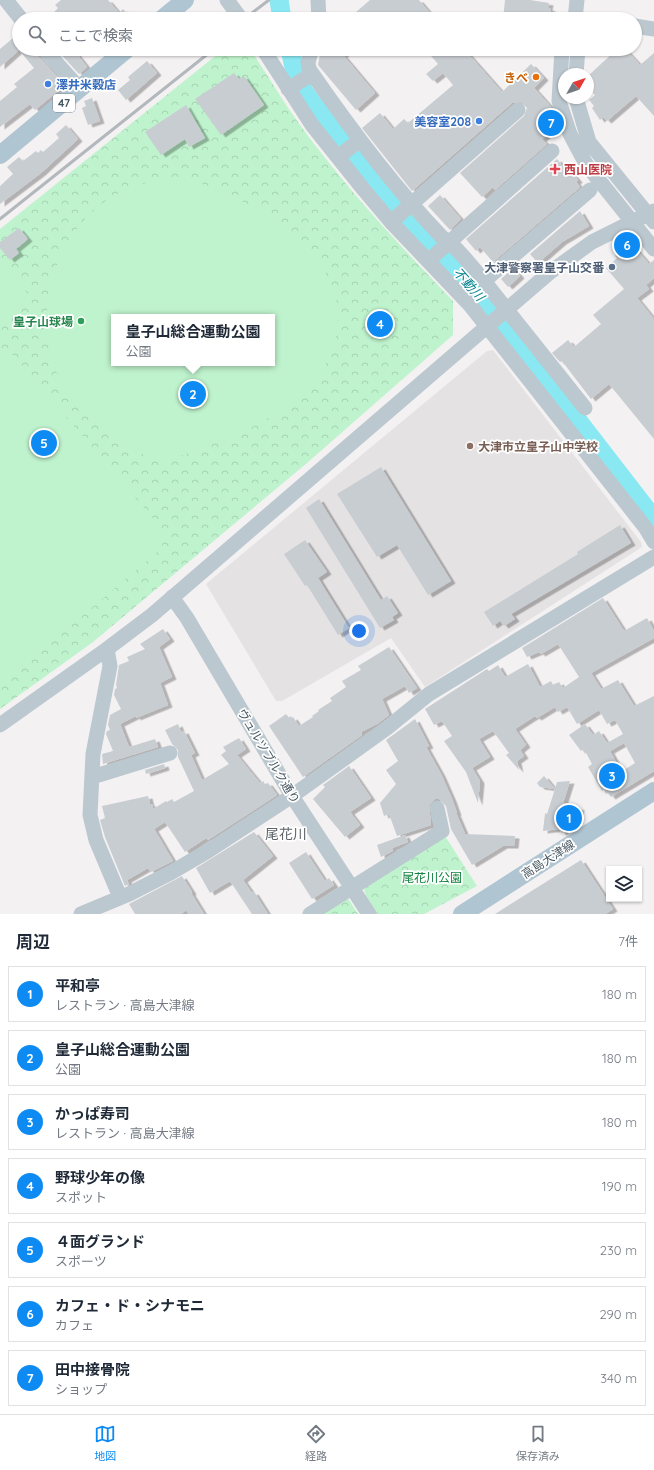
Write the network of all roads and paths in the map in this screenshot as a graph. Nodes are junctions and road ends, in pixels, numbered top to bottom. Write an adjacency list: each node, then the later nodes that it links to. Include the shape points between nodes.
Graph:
1 (6, 0): 6 (street)
2 (184, 0): 7 (main road)
3 (227, 0): 8 (street)
4 (318, 0): 9 (street)
5 (577, 0): 10 (street)
6 (15, 12)
7 (170, 12)
8 (236, 12)
9 (318, 12)
10 (577, 12)
11 (642, 27): 12 (street)
12 (654, 29)
13 (50, 56): 22 (street)
14 (120, 56): 22 (main road, 47)
15 (268, 56): 21 (street)
16 (310, 56): 20 (street, via 308,62)
17 (562, 56): 33 (street, via 559,101 570,134 586,164)
18 (577, 56): 19 (street)
19 (576, 68)
20 (312, 74): 21 (street); 25 (street)
21 (289, 88): 28 (street, via 312,125)
22 (80, 89): 27 (main road, 47)
23 (578, 104): 31 (street, via 589,142)
24 (518, 110): 30 (street)
25 (359, 140): 28 (street); 30 (street)
26 (552, 151): 34 (street)
27 (0, 155)
28 (338, 157): 32 (street)
29 (590, 190): 37 (street)
30 (412, 203): 32 (street); 34 (street)
31 (652, 216): 33 (street)
32 (391, 222): 36 (street)
33 (631, 222): 35 (street); 38 (street, via 592,242 549,273)
34 (449, 243): 36 (street); 37 (street)
35 (654, 249)
36 (429, 261): 39 (street)
37 (484, 281): 38 (street)
38 (507, 309): 39 (street); 40 (street)
39 (489, 324): 41 (street); 45 (street)
40 (569, 388): 41 (street); 42 (street)
41 (549, 405): 43 (street, via 645,526)
42 (585, 408)
43 (654, 542)
44 (654, 556): 51 (street, via 435,689 387,728)
45 (172, 597): 46 (street); 51 (street, ヴュルツブルク通り, via 187,618)
46 (107, 649): 47 (street); 49 (street, via 110,666 93,754)
47 (0, 725)
48 (170, 753): 49 (street)
49 (92, 777): 54 (street, via 92,825)
50 (654, 791): 58 (main road, 高島大津線)
51 (292, 796): 53 (street, ヴュルツブルク通り); 54 (street, via 172,872)
52 (437, 808): 53 (street, via 442,831)
53 (351, 887): 56 (street); 57 (street, ヴュルツブルク通り)
54 (120, 897): 55 (street)
55 (81, 914)
56 (310, 914)
57 (369, 914)
58 (462, 914)

